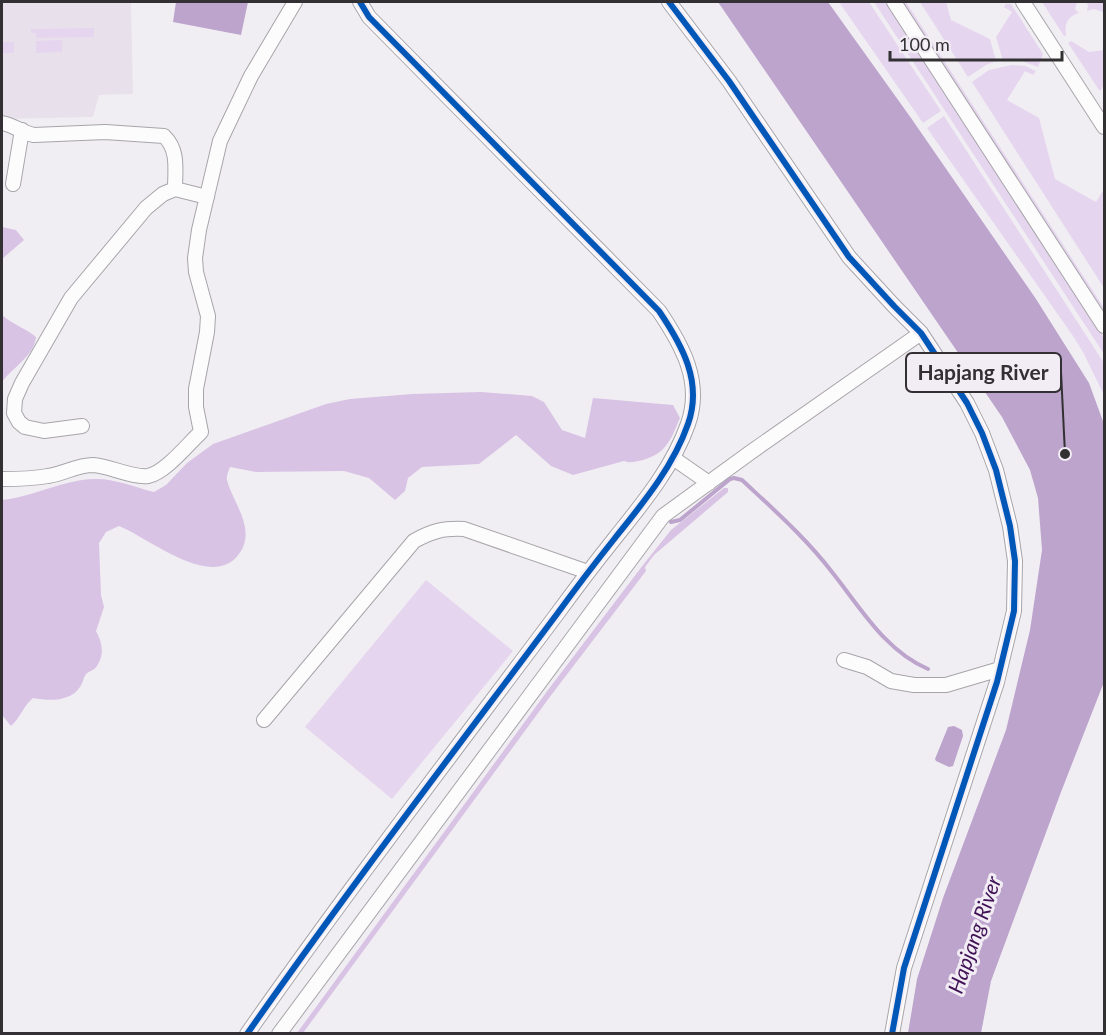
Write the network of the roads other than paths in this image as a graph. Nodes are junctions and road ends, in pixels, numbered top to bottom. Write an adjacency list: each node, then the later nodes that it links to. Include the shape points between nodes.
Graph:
1 (295, 2): 11 (street, via 251,76 220,141)
2 (360, 2): 15 (street, via 369,17 658,311 678,339 691,368 693,399 689,423)
3 (669, 2): 13 (street, via 729,81 849,256)
4 (894, 2): 12 (street)
5 (1023, 2): 6 (street)
6 (1102, 118)
7 (2, 123): 8 (street)
8 (22, 130): 9 (street); 10 (street, via 34,135 105,132 164,136 174,150)
9 (13, 184)
10 (175, 189): 11 (street); 14 (street, via 146,208 71,298 15,399 14,413 25,427 44,431)
11 (207, 197): 16 (street, via 195,258 208,315 196,388 201,432 171,462 148,476 90,465 50,476)
12 (1104, 326)
13 (921, 333): 17 (street); 20 (street, via 967,403 1002,489 1016,589)
14 (82, 426)
15 (673, 458): 17 (street); 18 (street)
16 (2, 479)
17 (709, 483): 23 (street, via 663,516)
18 (588, 572): 21 (street, via 464,528 444,528 425,535 414,542); 22 (street, via 319,931)
19 (844, 660): 20 (street, via 891,681 914,685 946,685)
20 (1000, 669): 24 (street, via 904,968)
21 (264, 720)
22 (247, 1034)
23 (279, 1034)
24 (892, 1034)

